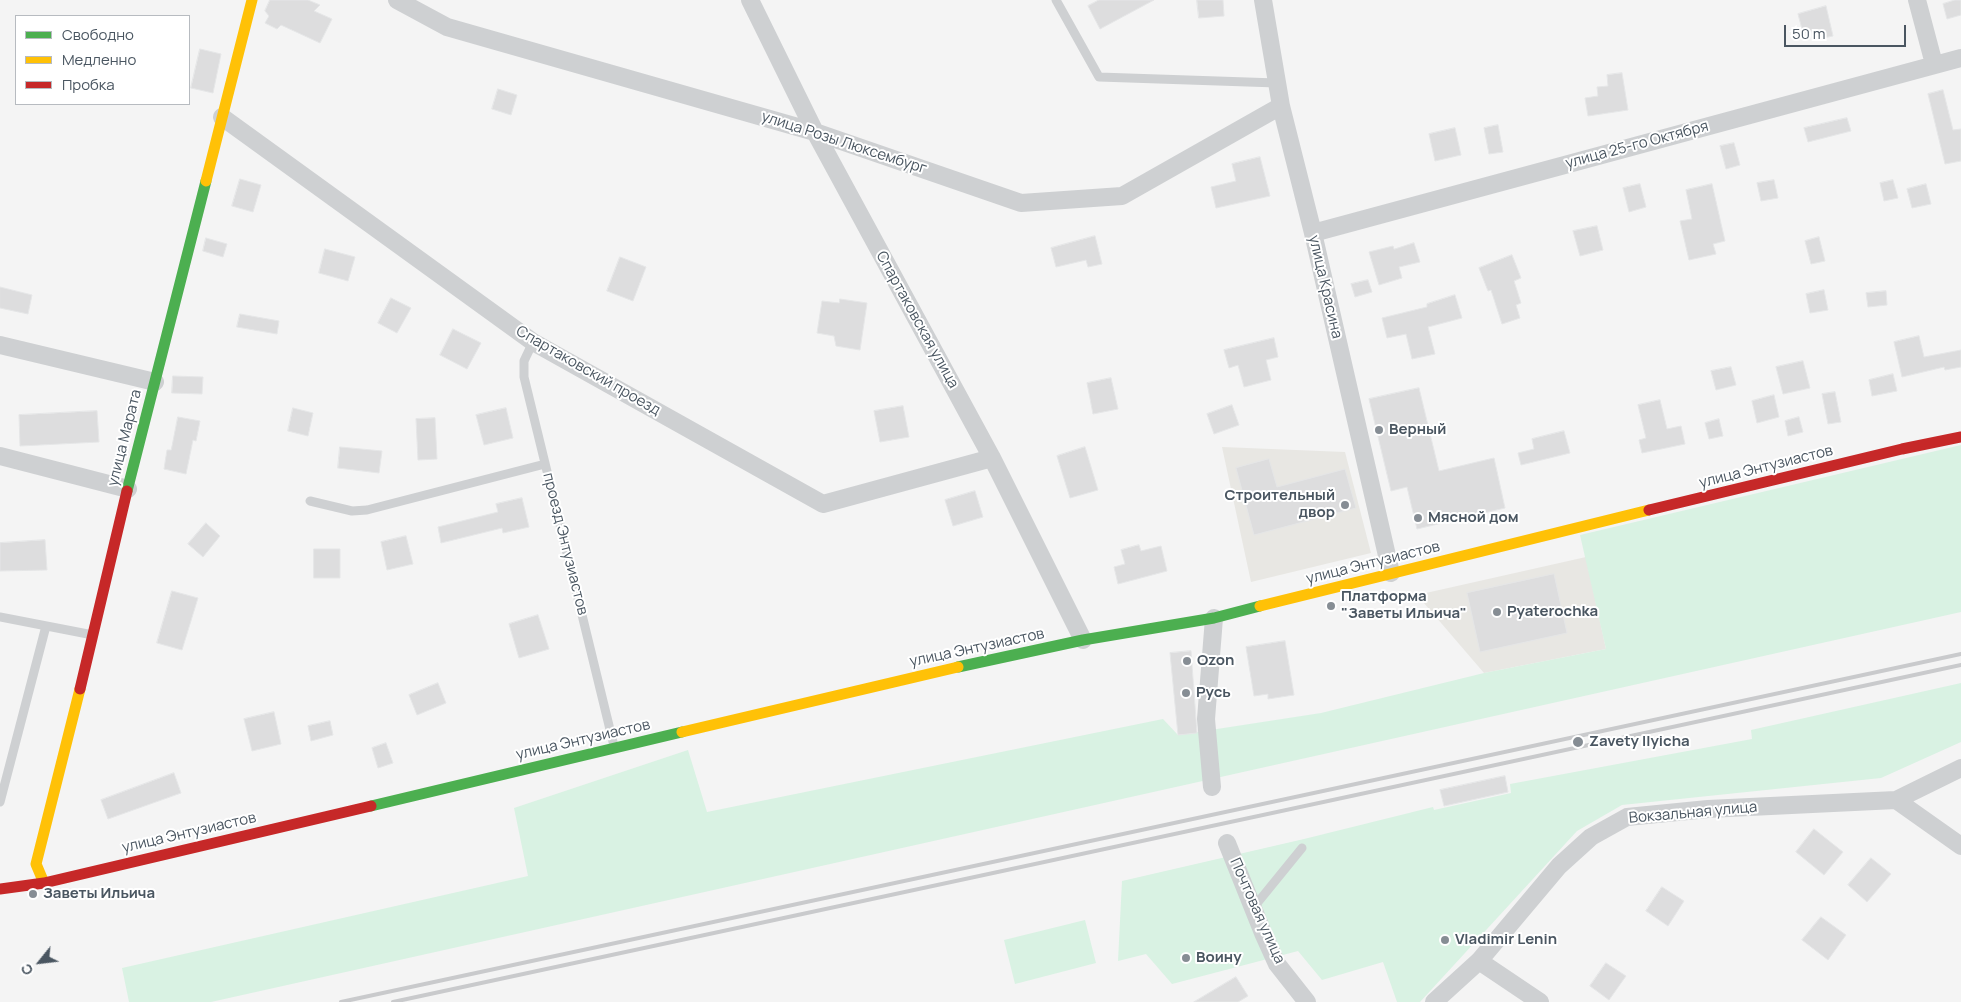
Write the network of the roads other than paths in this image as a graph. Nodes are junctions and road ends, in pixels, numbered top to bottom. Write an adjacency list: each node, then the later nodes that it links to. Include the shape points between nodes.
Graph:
1 (252, 0): 11 (street, улица Марата)
2 (397, 0): 12 (street, улица Розы Люксембург, via 447,27)
3 (750, 0): 12 (street, Спартаковская улица)
4 (1056, 0): 9 (lane, via 1099,77)
5 (1263, 0): 9 (street, улица Красина)
6 (1917, 0): 8 (street)
7 (1961, 58): 8 (street, улица 25-го Октября)
8 (1934, 64): 13 (street, улица 25-го Октября)
9 (1277, 83): 10 (street, улица Красина)
10 (1281, 106): 12 (street, улица Розы Люксембург, via 1122,196 1022,202); 13 (street, улица Красина)
11 (222, 117): 14 (street, Спартаковский проезд); 16 (street, улица Марата)
12 (815, 132): 19 (street, Спартаковская улица)
13 (1313, 233): 23 (street, улица Красина)
14 (533, 342): 19 (street, Спартаковский проезд, via 823,504); 20 (lane, проезд Энтузиастов, via 524,362 524,377)
15 (0, 345): 16 (street)
16 (155, 382): 21 (street, улица Марата)
17 (1961, 437): 23 (street, улица Энтузиастов)
18 (0, 456): 21 (street)
19 (992, 458): 28 (street, Спартаковская улица)
20 (545, 464): 22 (lane, via 367,510 352,511); 29 (lane, проезд Энтузиастов)
21 (128, 489): 27 (street, улица Марата)
22 (310, 501)
23 (1391, 573): 25 (street, улица Энтузиастов)
24 (0, 617): 26 (lane)
25 (1214, 618): 28 (street, улица Энтузиастов); 31 (street, via 1206,719)
26 (46, 626): 27 (lane); 33 (lane)
27 (94, 635): 37 (street, улица Марата, via 36,864)
28 (1083, 640): 29 (street, улица Энтузиастов)
29 (614, 748): 37 (street, улица Энтузиастов)
30 (1961, 768): 32 (street, Вокзальная улица)
31 (1212, 787)
32 (1896, 800): 35 (street); 40 (street, Вокзальная улица, via 1708,809 1627,817 1591,837 1559,866)
33 (0, 802)
34 (1227, 843): 39 (street, Почтовая улица)
35 (1961, 846)
36 (1302, 848): 39 (lane)
37 (44, 883): 38 (street, улица Энтузиастов)
38 (0, 889)
39 (1254, 907): 41 (street, Почтовая улица, via 1277,964)
40 (1479, 961): 42 (street, Вокзальная улица); 43 (street)
41 (1307, 1002)
42 (1434, 1002)
43 (1540, 1002)

